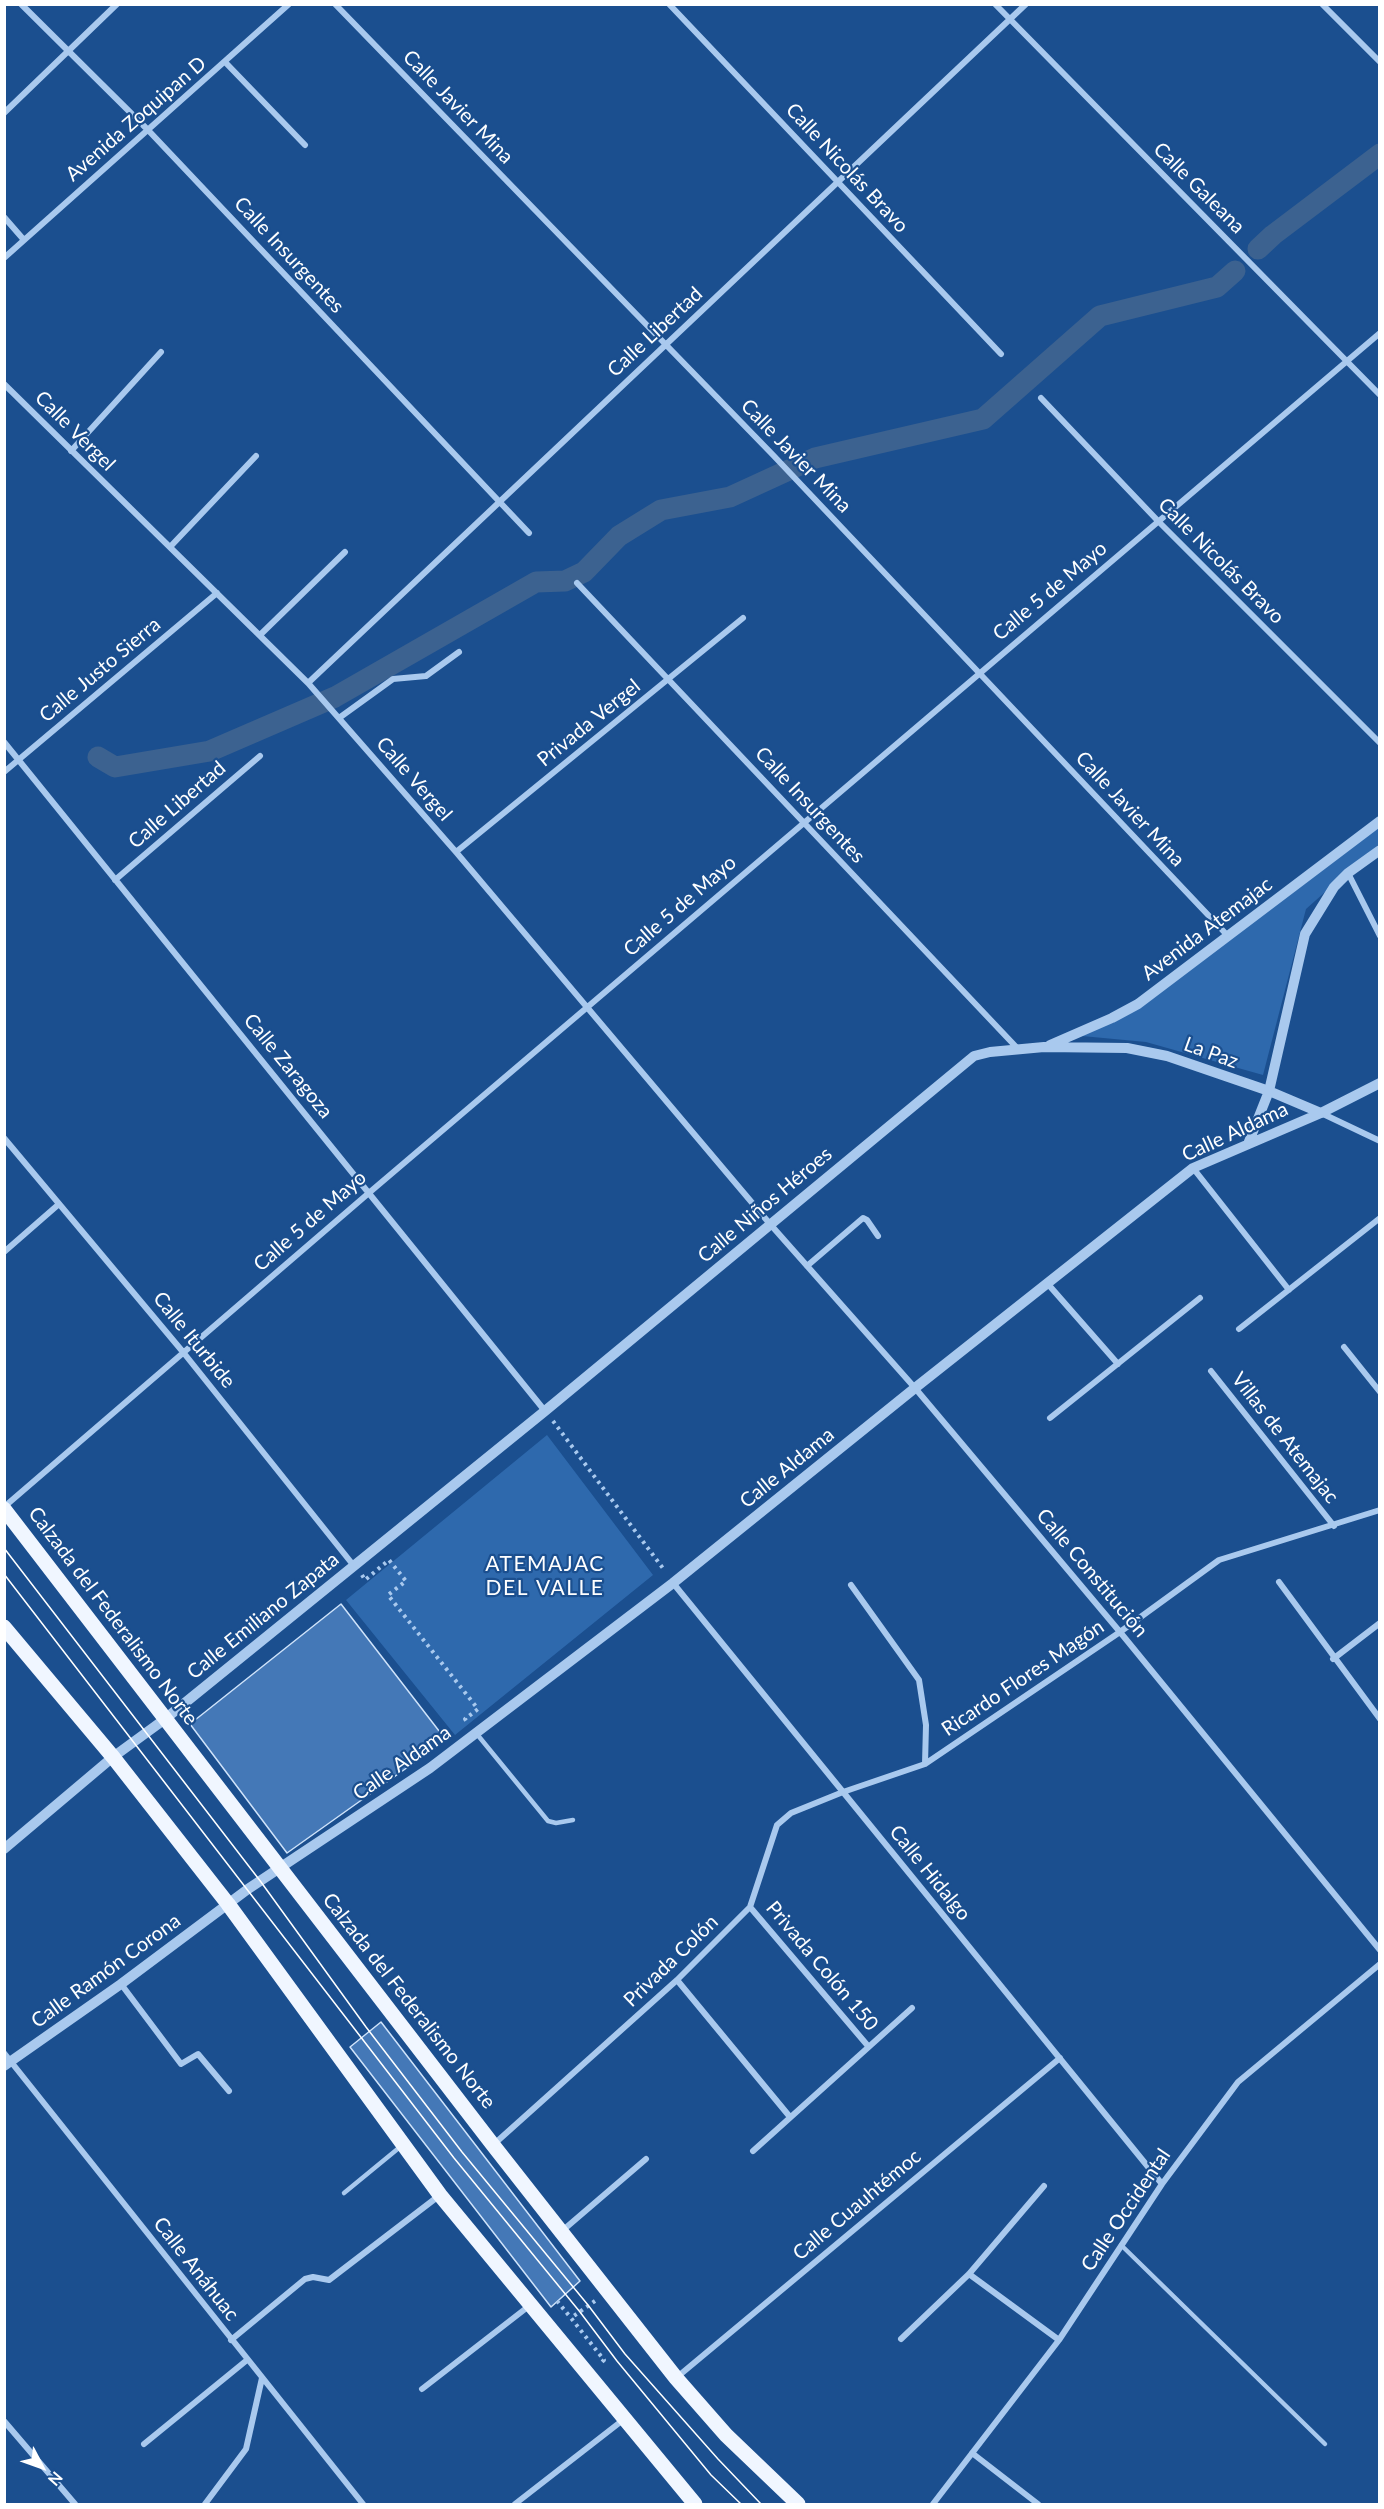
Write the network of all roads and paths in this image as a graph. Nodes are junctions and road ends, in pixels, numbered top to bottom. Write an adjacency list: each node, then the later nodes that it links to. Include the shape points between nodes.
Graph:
1 (21, 4): 10 (street, Calle Insurgentes)
2 (117, 4): 10 (street)
3 (289, 4): 11 (street, Avenida Zoquipan D)
4 (335, 4): 21 (street, Calle Javier Mina)
5 (669, 4): 16 (street, Calle Nicolás Bravo)
6 (995, 4): 9 (street, Calle Galeana)
7 (1026, 4): 9 (street, Calle Libertad)
8 (1322, 4): 12 (street)
9 (1010, 19): 16 (street, Calle Libertad); 24 (street, Calle Galeana)
10 (68, 52): 13 (street); 14 (street, Calle Insurgentes)
11 (225, 62): 14 (street, Avenida Zoquipan D); 15 (street)
12 (1380, 62)
13 (4, 113)
14 (148, 130): 18 (street, Avenida Zoquipan D); 30 (street, Calle Insurgentes)
15 (305, 145)
16 (838, 182): 21 (street, Calle Libertad); 23 (street, Calle Nicolás Bravo)
17 (4, 217): 18 (street)
18 (24, 240): 19 (street, Avenida Zoquipan D)
19 (4, 258)
20 (1380, 333): 24 (street, Calle 5 de Mayo)
21 (666, 345): 30 (street, Calle Libertad); 40 (street, Calle Javier Mina)
22 (161, 352): 28 (street)
23 (1000, 354)
24 (1346, 361): 26 (street, Calle Galeana); 31 (street, Calle 5 de Mayo)
25 (4, 384): 28 (street, Calle Vergel)
26 (1380, 395)
27 (1041, 398): 31 (street, Calle Nicolás Bravo)
28 (71, 451): 33 (street, Calle Vergel)
29 (256, 456): 33 (street)
30 (500, 501): 32 (street, Calle Insurgentes); 42 (street, Calle Libertad)
31 (1158, 521): 40 (street, Calle 5 de Mayo); 45 (street, Calle Nicolás Bravo)
32 (529, 533)
33 (170, 547): 36 (street, Calle Vergel)
34 (345, 552): 38 (street)
35 (577, 583): 41 (street, Calle Insurgentes)
36 (217, 593): 38 (street, Calle Vergel); 47 (street, Calle Justo Sierra)
37 (743, 618): 41 (street, Privada Vergel)
38 (260, 635): 42 (street, Calle Vergel)
39 (459, 652): 43 (street, via 426,676 393,679)
40 (979, 673): 50 (street, Calle 5 de Mayo); 55 (street, Calle Javier Mina)
41 (669, 680): 50 (street, Calle Insurgentes); 52 (street, Privada Vergel)
42 (308, 682): 43 (street, Calle Vergel)
43 (337, 715): 52 (street, Calle Vergel)
44 (4, 742): 47 (street, Calle Zaragoza)
45 (1380, 743)
46 (260, 756): 54 (street, Calle Libertad)
47 (19, 760): 48 (street, Calle Justo Sierra); 54 (street, Calle Zaragoza)
48 (4, 772)
49 (1380, 821): 55 (street, Avenida Atemajac)
50 (803, 822): 57 (street, Calle 5 de Mayo); 59 (street, Calle Insurgentes)
51 (1380, 850): 53 (street)
52 (456, 852): 57 (street, Calle Vergel)
53 (1348, 873): 56 (street); 61 (street, via 1323,902 1305,934)
54 (115, 880): 67 (street, Calle Zaragoza)
55 (1228, 936): 58 (street, Avenida Atemajac, via 1138,1004)
56 (1380, 936)
57 (586, 1008): 67 (street, Calle 5 de Mayo); 70 (street, Calle Vergel)
58 (1044, 1047): 59 (street, La Paz); 61 (street, La Paz, via 1126,1048 1167,1056)
59 (1019, 1050): 70 (street, Calle Niños Héroes, via 974,1056)
60 (1380, 1083): 62 (street, Calle Aldama)
61 (1269, 1091): 62 (street, La Paz); 65 (street)
62 (1320, 1113): 64 (street, La Paz); 65 (street, Calle Aldama)
63 (4, 1138): 68 (street, Calle Iturbide)
64 (1380, 1141)
65 (1248, 1144): 66 (street, Calle Aldama)
66 (1193, 1168): 74 (street, Calle Aldama); 75 (street)
67 (370, 1192): 79 (street, Calle 5 de Mayo); 84 (street, Calle Zaragoza)
68 (59, 1203): 72 (street); 79 (street, Calle Iturbide)
69 (1380, 1218): 75 (street)
70 (770, 1224): 73 (street, Calle Constitución); 84 (street, Calle Niños Héroes)
71 (878, 1236): 73 (street, via 863,1218)
72 (4, 1252)
73 (807, 1266): 82 (street, Calle Constitución)
74 (1047, 1283): 80 (street); 82 (street, Calle Aldama)
75 (1289, 1290): 77 (street)
76 (1200, 1298): 80 (street)
77 (1239, 1329)
78 (1344, 1347): 83 (street)
79 (183, 1352): 86 (street, Calle 5 de Mayo); 89 (street, Calle Iturbide)
80 (1118, 1364): 85 (street)
81 (1210, 1371): 88 (street, Villas de Atemajac)
82 (915, 1388): 92 (street, Calle Aldama); 96 (street, Calle Constitución)
83 (1380, 1392)
84 (545, 1411): 89 (street, Calle Emiliano Zapata); 92 (path)
85 (1050, 1418)
86 (4, 1508): 98 (main road, Calzada del Federalismo Norte)
87 (1380, 1510): 88 (street, Ricardo Flores Magón)
88 (1334, 1526): 96 (street, Ricardo Flores Magón, via 1219,1560)
89 (354, 1566): 98 (street, Calle Emiliano Zapata)
90 (379, 1568): 100 (path, via 389,1560 406,1581 388,1595 478,1709 465,1719)
91 (1279, 1582): 97 (street)
92 (673, 1583): 100 (street, Calle Aldama); 103 (street, Calle Hidalgo)
93 (851, 1585): 102 (street, via 920,1680 927,1725)
94 (1380, 1623): 97 (street)
95 (4, 1627): 101 (main road)
96 (1120, 1632): 102 (street, Ricardo Flores Magón); 109 (street, Calle Constitución)
97 (1333, 1659): 99 (street)
98 (165, 1719): 101 (street, Calle Emiliano Zapata); 106 (main road, Calzada del Federalismo Norte)
99 (1380, 1719)
100 (476, 1733): 104 (lane, via 548,1821); 106 (street, Calle Aldama)
101 (113, 1756): 105 (street, Calle Emiliano Zapata); 107 (main road)
102 (925, 1764): 103 (street, Ricardo Flores Magón)
103 (843, 1792): 108 (street, Privada Colón, via 791,1813 777,1825); 115 (street, Calle Hidalgo)
104 (573, 1820)
105 (4, 1849)
106 (281, 1869): 107 (street, Calle Aldama); 120 (main road, Calzada del Federalismo Norte)
107 (228, 1904): 112 (street, Calle Ramón Corona); 119 (main road)
108 (750, 1907): 111 (street, Privada Colón); 114 (street, Privada Colón 150)
109 (1380, 1950)
110 (1380, 1964): 123 (street, Calle Occidental, via 1238,2082)
111 (677, 1980): 118 (street); 120 (street, Privada Colón)
112 (121, 1984): 116 (street, Calle Ramón Corona); 117 (street, via 181,2064 198,2054)
113 (912, 2008): 114 (street, Privada Colón 150)
114 (868, 2046): 118 (street, Privada Colón 150)
115 (1060, 2058): 123 (street, Calle Hidalgo); 140 (street, Calle Cuauhtémoc)
116 (7, 2060): 135 (street, Calle Anáhuac)
117 (229, 2091)
118 (790, 2117): 121 (street, Privada Colón 150)
119 (402, 2145): 125 (lane); 126 (main road)
120 (494, 2145): 127 (main road, Calzada del Federalismo Norte)
121 (753, 2151)
122 (646, 2159): 127 (street)
123 (1162, 2184): 128 (street, Calle Occidental)
124 (1044, 2186): 129 (street)
125 (344, 2193)
126 (440, 2195): 131 (main road); 135 (street, via 329,2280 305,2279)
127 (561, 2232): 140 (main road, Calzada del Federalismo Norte)
128 (1121, 2246): 136 (street, Calle Occidental); 145 (lane)
129 (969, 2274): 134 (street); 136 (street)
130 (557, 2301): 133 (path)
131 (530, 2305): 138 (main road); 141 (street)
132 (601, 2310): 133 (path, via 594,2300)
133 (571, 2318): 138 (path, via 604,2360)
134 (901, 2339)
135 (231, 2340): 137 (street, Calle Anáhuac)
136 (1059, 2340): 146 (street, Calle Occidental)
137 (247, 2360): 139 (street, Calle Anáhuac); 144 (street)
138 (589, 2374): 142 (main road)
139 (262, 2378): 148 (street, via 246,2449); 149 (street, Calle Anáhuac)
140 (676, 2378): 152 (main road, Calzada del Federalismo Norte, via 726,2435)
141 (422, 2390)
142 (625, 2418): 150 (street); 151 (main road)
143 (4, 2421): 147 (street)
144 (144, 2444)
145 (1325, 2444)
146 (972, 2453): 153 (street, Calle Occidental); 154 (street)
147 (75, 2505)
148 (205, 2505)
149 (363, 2505)
150 (515, 2505)
151 (695, 2505)
152 (798, 2505)
153 (933, 2505)
154 (1038, 2505)

